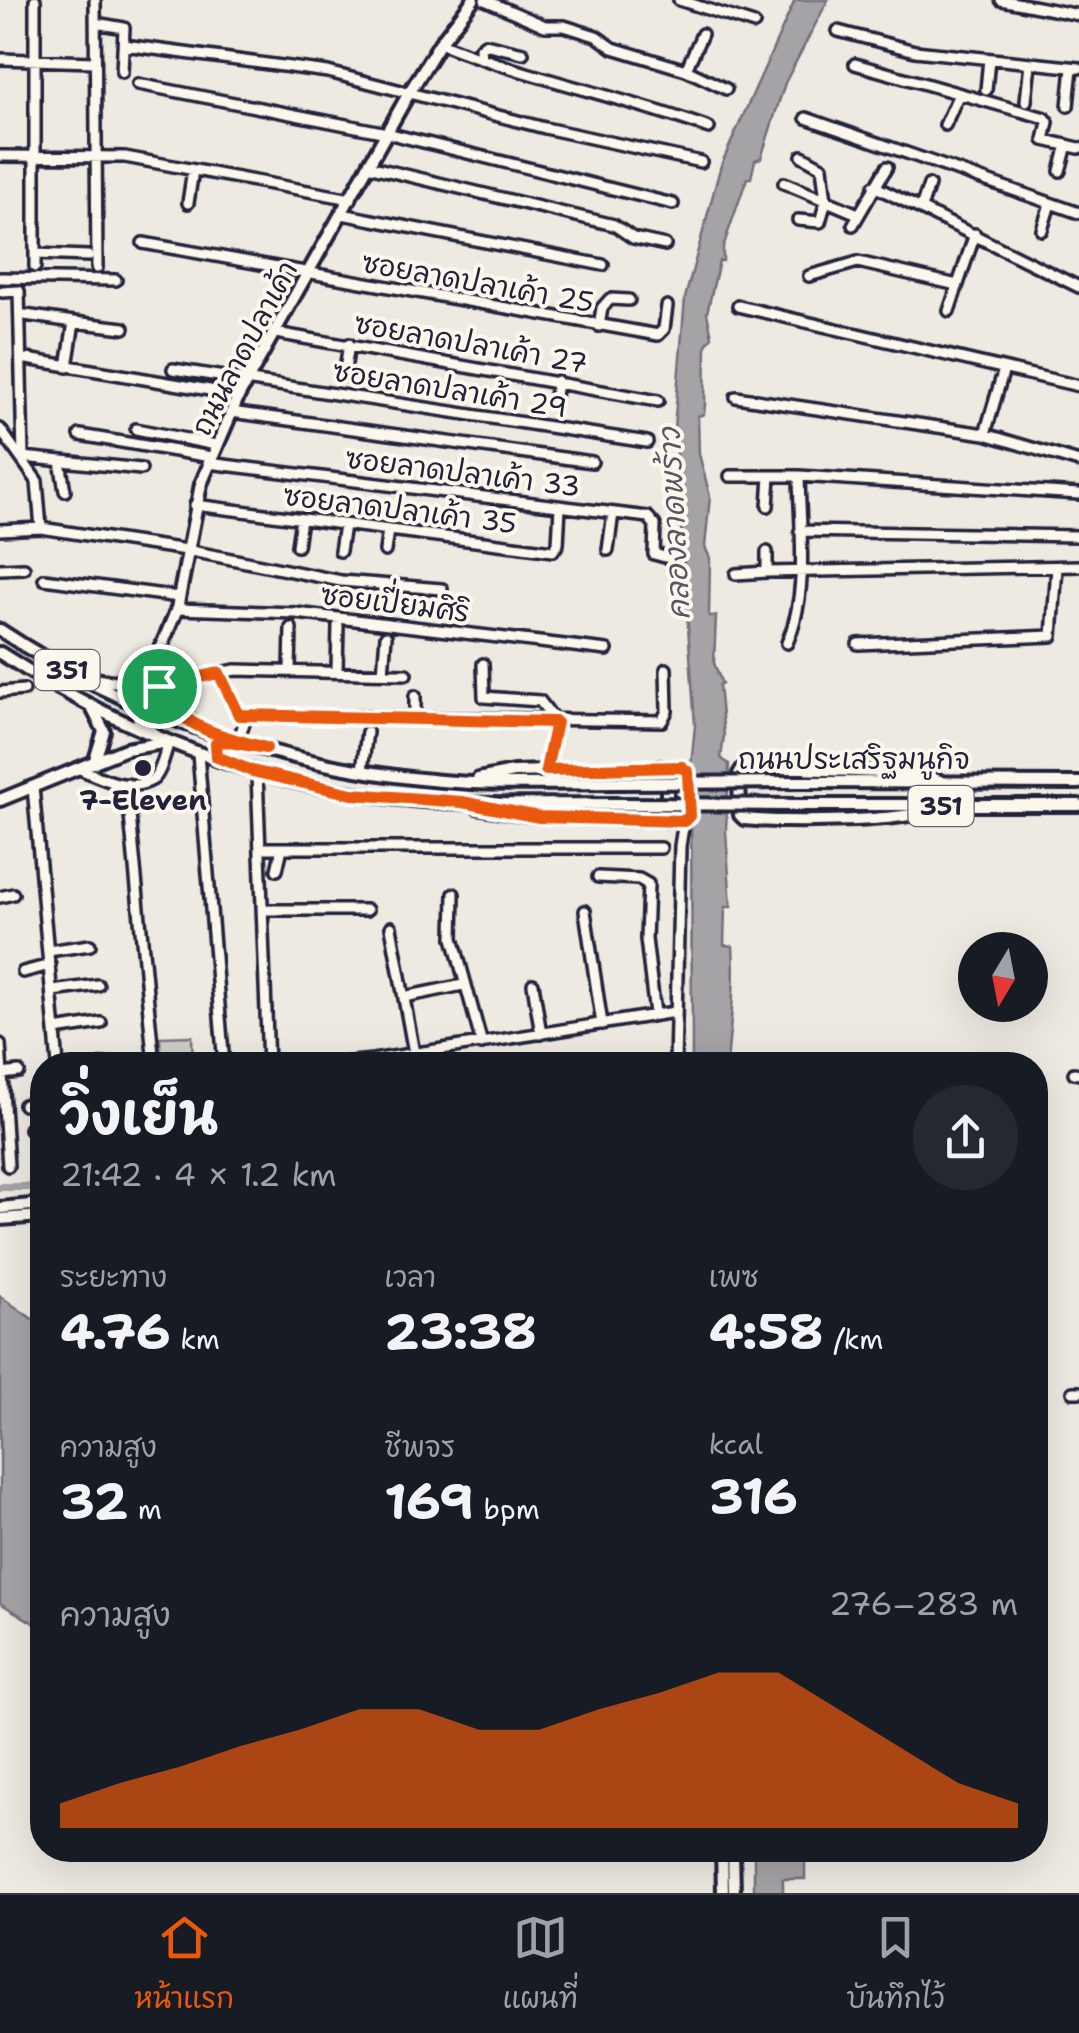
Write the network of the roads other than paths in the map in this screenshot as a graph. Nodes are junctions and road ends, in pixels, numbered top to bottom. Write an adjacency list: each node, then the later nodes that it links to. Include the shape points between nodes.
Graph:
1 (35, 0): 17 (street)
2 (95, 0): 19 (street)
3 (473, 0): 12 (main road, ถนนลาดปลาเค้า)
4 (485, 0): 23 (street)
5 (680, 0): 9 (street)
6 (1001, 0): 7 (street)
7 (1079, 15)
8 (101, 24): 13 (street, via 122,26)
9 (754, 24)
10 (838, 31): 16 (street, via 915,51)
11 (702, 34): 23 (street)
12 (440, 43): 18 (street); 28 (main road, ถนนลาดปลาเค้า)
13 (124, 45): 24 (street); 28 (street, via 273,62)
14 (522, 53): 18 (street, via 485,44 479,56)
15 (0, 59): 17 (street)
16 (989, 59): 20 (street); 27 (street)
17 (34, 60): 19 (street); 39 (street)
18 (484, 60): 34 (street)
19 (94, 62): 41 (street)
20 (1030, 63): 22 (street); 30 (street)
21 (855, 64): 29 (street)
22 (1076, 68): 31 (street)
23 (686, 70): 26 (street)
24 (122, 72)
25 (138, 84): 35 (street)
26 (726, 88)
27 (986, 90)
28 (409, 93): 35 (main road, ถนนลาดปลาเค้า); 42 (street)
29 (958, 96): 33 (street); 36 (street, via 1045,118 1044,140)
30 (1026, 101)
31 (1068, 106)
32 (806, 118): 54 (street)
33 (946, 126)
34 (709, 128)
35 (387, 133): 43 (main road, ถนนลาดปลาเค้า); 53 (street)
36 (1067, 146): 37 (street); 46 (street)
37 (1079, 148)
38 (0, 156): 39 (street)
39 (35, 156): 41 (street); 65 (street)
40 (802, 156): 51 (street, via 822,167)
41 (95, 157): 45 (street); 69 (street)
42 (701, 162)
43 (368, 166): 50 (main road, ถนนลาดปลาเค้า); 64 (street, via 614,224 633,238)
44 (887, 167): 49 (street)
45 (193, 170): 50 (street); 52 (street)
46 (1060, 171)
47 (784, 183): 51 (street)
48 (929, 185): 55 (street)
49 (874, 186): 55 (street); 57 (street)
50 (351, 199): 56 (main road, ถนนลาดปลาเค้า)
51 (826, 200): 57 (street); 59 (street, via 820,222)
52 (188, 202)
53 (673, 204)
54 (1050, 204): 58 (street); 61 (street)
55 (921, 208): 62 (street)
56 (342, 214): 67 (street); 70 (main road, ถนนลาดปลาเค้า)
57 (858, 214): 60 (street)
58 (1079, 214)
59 (798, 220)
60 (853, 226)
61 (1042, 230)
62 (975, 234): 74 (street); 75 (street)
63 (143, 243): 70 (street, ซอยลาดปลาเค้า 25)
64 (665, 245)
65 (36, 254): 66 (street); 68 (street)
66 (88, 256)
67 (603, 265)
68 (35, 267)
69 (97, 268)
70 (309, 274): 83 (street, ซอยลาดปลาเค้า 25); 85 (main road, ถนนลาดปลาเค้า)
71 (808, 276): 74 (street, via 858,262)
72 (0, 278): 73 (street)
73 (116, 280)
74 (958, 284): 80 (street)
75 (1079, 287)
76 (2, 292): 106 (street, via 18,291)
77 (629, 300): 83 (street, via 610,298)
78 (667, 306): 83 (street, ซอยลาดปลาเค้า 25, via 662,333)
79 (738, 306): 90 (street)
80 (949, 311)
81 (25, 315): 82 (street)
82 (74, 322): 84 (street); 88 (street)
83 (599, 326)
84 (124, 328)
85 (276, 332): 86 (street, ซอยลาดปลาเค้า 27); 92 (main road, ถนนลาดปลาเค้า)
86 (348, 344): 91 (street); 93 (street, ซอยลาดปลาเค้า 27)
87 (26, 360): 88 (street)
88 (67, 367): 95 (street)
89 (173, 369): 92 (street, ซอยลาดปลาเค้า 29)
90 (1004, 369): 94 (street); 102 (street)
91 (344, 376)
92 (247, 380): 95 (main road, ถนนลาดปลาเค้า); 104 (street, ซอยลาดปลาเค้า 29)
93 (558, 381): 97 (street, ซอยลาดปลาเค้า 27); 98 (street)
94 (1079, 386)
95 (239, 396): 99 (main road, ถนนลาดปลาเค้า)
96 (736, 398): 102 (street)
97 (658, 401)
98 (554, 406)
99 (231, 412): 105 (main road, ถนนลาดปลาเค้า); 109 (street)
100 (0, 428): 106 (street)
101 (136, 429): 105 (street)
102 (986, 434): 110 (street)
103 (80, 435): 107 (street, ซอยลาดปลาเค้า 33)
104 (647, 442)
105 (216, 445): 107 (main road, ถนนลาดปลาเค้า)
106 (23, 457): 108 (street); 123 (street, via 40,492)
107 (210, 460): 117 (main road, ถนนลาดปลาเค้า); 119 (street, ซอยลาดปลาเค้า 33)
108 (60, 461): 111 (street); 115 (street)
109 (592, 462)
110 (1079, 462)
111 (141, 469)
112 (730, 476): 113 (street)
113 (770, 476): 114 (street); 118 (street)
114 (799, 476): 116 (street); 126 (street)
115 (64, 491)
116 (1079, 494)
117 (195, 505): 121 (street, ซอยลาดปลาเค้า 35); 129 (main road, ถนนลาดปลาเค้า)
118 (768, 506)
119 (560, 507): 120 (street, ซอยลาดปลาเค้า 33); 125 (street, ซอยลาดปลาเค้า 35, via 553,551)
120 (612, 512): 130 (street); 134 (street, ซอยลาดปลาเค้า 33, via 654,520 654,554)
121 (301, 519): 122 (street, ซอยลาดปลาเค้า 35); 128 (street)
122 (344, 525): 125 (street, ซอยลาดปลาเค้า 35); 131 (street)
123 (40, 528): 124 (street); 129 (street)
124 (0, 530)
125 (388, 530): 132 (street)
126 (800, 531): 127 (street); 139 (street)
127 (1079, 536)
128 (297, 546)
129 (186, 550): 143 (street, via 341,581); 144 (main road, ถนนลาดปลาเค้า)
130 (608, 550)
131 (340, 551)
132 (385, 551)
133 (767, 552): 140 (street)
134 (676, 560)
135 (1079, 566): 136 (street)
136 (1057, 567): 139 (street); 150 (street, via 1052,636)
137 (24, 568): 138 (street)
138 (0, 569)
139 (801, 571): 140 (street); 149 (street, via 798,611)
140 (767, 572): 141 (street)
141 (736, 574)
142 (44, 579): 144 (street, ซอยเปี่ยมศิริ)
143 (442, 589)
144 (178, 603): 151 (street, ซอยเปี่ยมศิริ); 153 (main road, ถนนลาดปลาเค้า)
145 (338, 626): 157 (street)
146 (291, 628): 156 (street)
147 (0, 630): 160 (main road, ถนนประเสริฐมนูกิจ / 351)
148 (386, 636): 159 (street)
149 (786, 644)
150 (858, 644)
151 (608, 650)
152 (0, 653): 167 (main road, ถนนประเสริฐมนูกิจ / 351)
153 (160, 654): 160 (main road, via 142,673 120,682); 162 (main road); 166 (main road, ถนนลาดปลาเค้า)
154 (484, 664): 170 (street, via 484,697 540,702)
155 (666, 669): 170 (street, via 662,721)
156 (290, 670): 157 (street); 158 (street)
157 (337, 671): 159 (street)
158 (219, 673): 162 (street); 168 (street, via 239,715)
159 (383, 673): 161 (street)
160 (76, 674): 166 (main road, ถนนประเสริฐมนูกิจ / 351)
161 (406, 674)
162 (159, 686): 171 (main road, via 172,706)
163 (24, 690): 164 (street)
164 (0, 692)
165 (415, 696): 169 (street)
166 (137, 705): 171 (main road, ถนนประเสริฐมนูกิจ / 351); 173 (main road, via 139,722)
167 (92, 706): 173 (main road, ถนนประเสริฐมนูกิจ / 351); 177 (main road, via 104,731)
168 (246, 714): 169 (street); 174 (street)
169 (414, 718): 170 (street)
170 (556, 722): 181 (street)
171 (210, 732): 174 (main road, ถนนประเสริฐมนูกิจ / 351)
172 (368, 732): 180 (street)
173 (164, 740): 176 (main road, ถนนประเสริฐมนูกิจ / 351); 177 (main road); 186 (street, via 154,779)
174 (238, 741): 175 (main road, ถนนประเสริฐมนูกิจ / 351)
175 (266, 748): 180 (main road, ถนนประเสริฐมนูกิจ / 351); 182 (main road, via 216,744 217,757)
176 (198, 754): 182 (main road, ถนนประเสริฐมนูกิจ / 351); 226 (street)
177 (94, 764): 179 (main road)
178 (658, 766): 181 (main road); 192 (main road, via 667,773 667,815); 193 (main road, via 688,772 692,810)
179 (80, 769): 186 (street); 187 (main road)
180 (362, 770): 184 (main road, ถนนประเสริฐมนูกิจ / 351)
181 (546, 770): 184 (main road)
182 (254, 772): 189 (main road, ถนนประเสริฐมนูกิจ / 351, via 352,794); 195 (street)
183 (940, 781): 184 (main road, ถนนประเสริฐมนูกิจ / 351, bridge); 185 (main road, ถนนประเสริฐมนูกิจ / 351); 191 (main road, via 916,773 743,768 740,815 859,819)
184 (462, 783)
185 (1079, 783)
186 (127, 784): 225 (street)
187 (34, 788): 188 (main road); 208 (street)
188 (0, 800)
189 (462, 802): 191 (main road, ถนนประเสริฐมนูกิจ / 351, bridge); 192 (main road, via 539,817)
190 (1079, 805): 191 (main road, ถนนประเสริฐมนูกิจ / 351)
191 (941, 806)
192 (660, 820): 193 (main road); 194 (street)
193 (684, 821): 194 (street)
194 (680, 846): 216 (street)
195 (260, 848): 196 (street); 203 (street)
196 (282, 848): 197 (street); 198 (street)
197 (661, 848)
198 (277, 870)
199 (598, 877): 217 (street, via 648,884 646,940)
200 (13, 894): 202 (street)
201 (454, 894): 213 (street)
202 (0, 897)
203 (264, 910): 204 (street); 227 (street)
204 (366, 910)
205 (585, 911): 219 (street)
206 (391, 927): 215 (street)
207 (90, 945): 208 (street)
208 (48, 950): 209 (street)
209 (50, 964): 210 (street); 214 (street)
210 (22, 972)
211 (533, 984): 221 (street)
212 (98, 985): 214 (street)
213 (463, 985): 215 (street); 223 (street)
214 (52, 991): 220 (street)
215 (404, 997): 228 (street)
216 (675, 1012): 217 (street); 230 (street)
217 (655, 1014): 219 (street)
218 (101, 1023): 220 (street)
219 (602, 1024): 221 (street)
220 (55, 1030): 224 (street)
221 (541, 1034): 223 (street)
222 (0, 1044): 232 (street)
223 (482, 1044): 229 (street)
224 (57, 1052)
225 (153, 1052)
226 (223, 1052)
227 (268, 1052)
228 (414, 1052)
229 (428, 1052)
230 (675, 1052)
231 (19, 1072): 232 (street)
232 (2, 1074): 233 (street)
233 (2, 1099): 236 (street)
234 (30, 1103): 235 (street)
235 (24, 1105)
236 (8, 1166)
237 (30, 1205): 238 (main road)
238 (0, 1208)
239 (30, 1217): 240 (main road)
240 (0, 1219)
241 (722, 1862): 243 (main road)
242 (733, 1862): 244 (main road)
243 (723, 1893)
244 (734, 1893)

